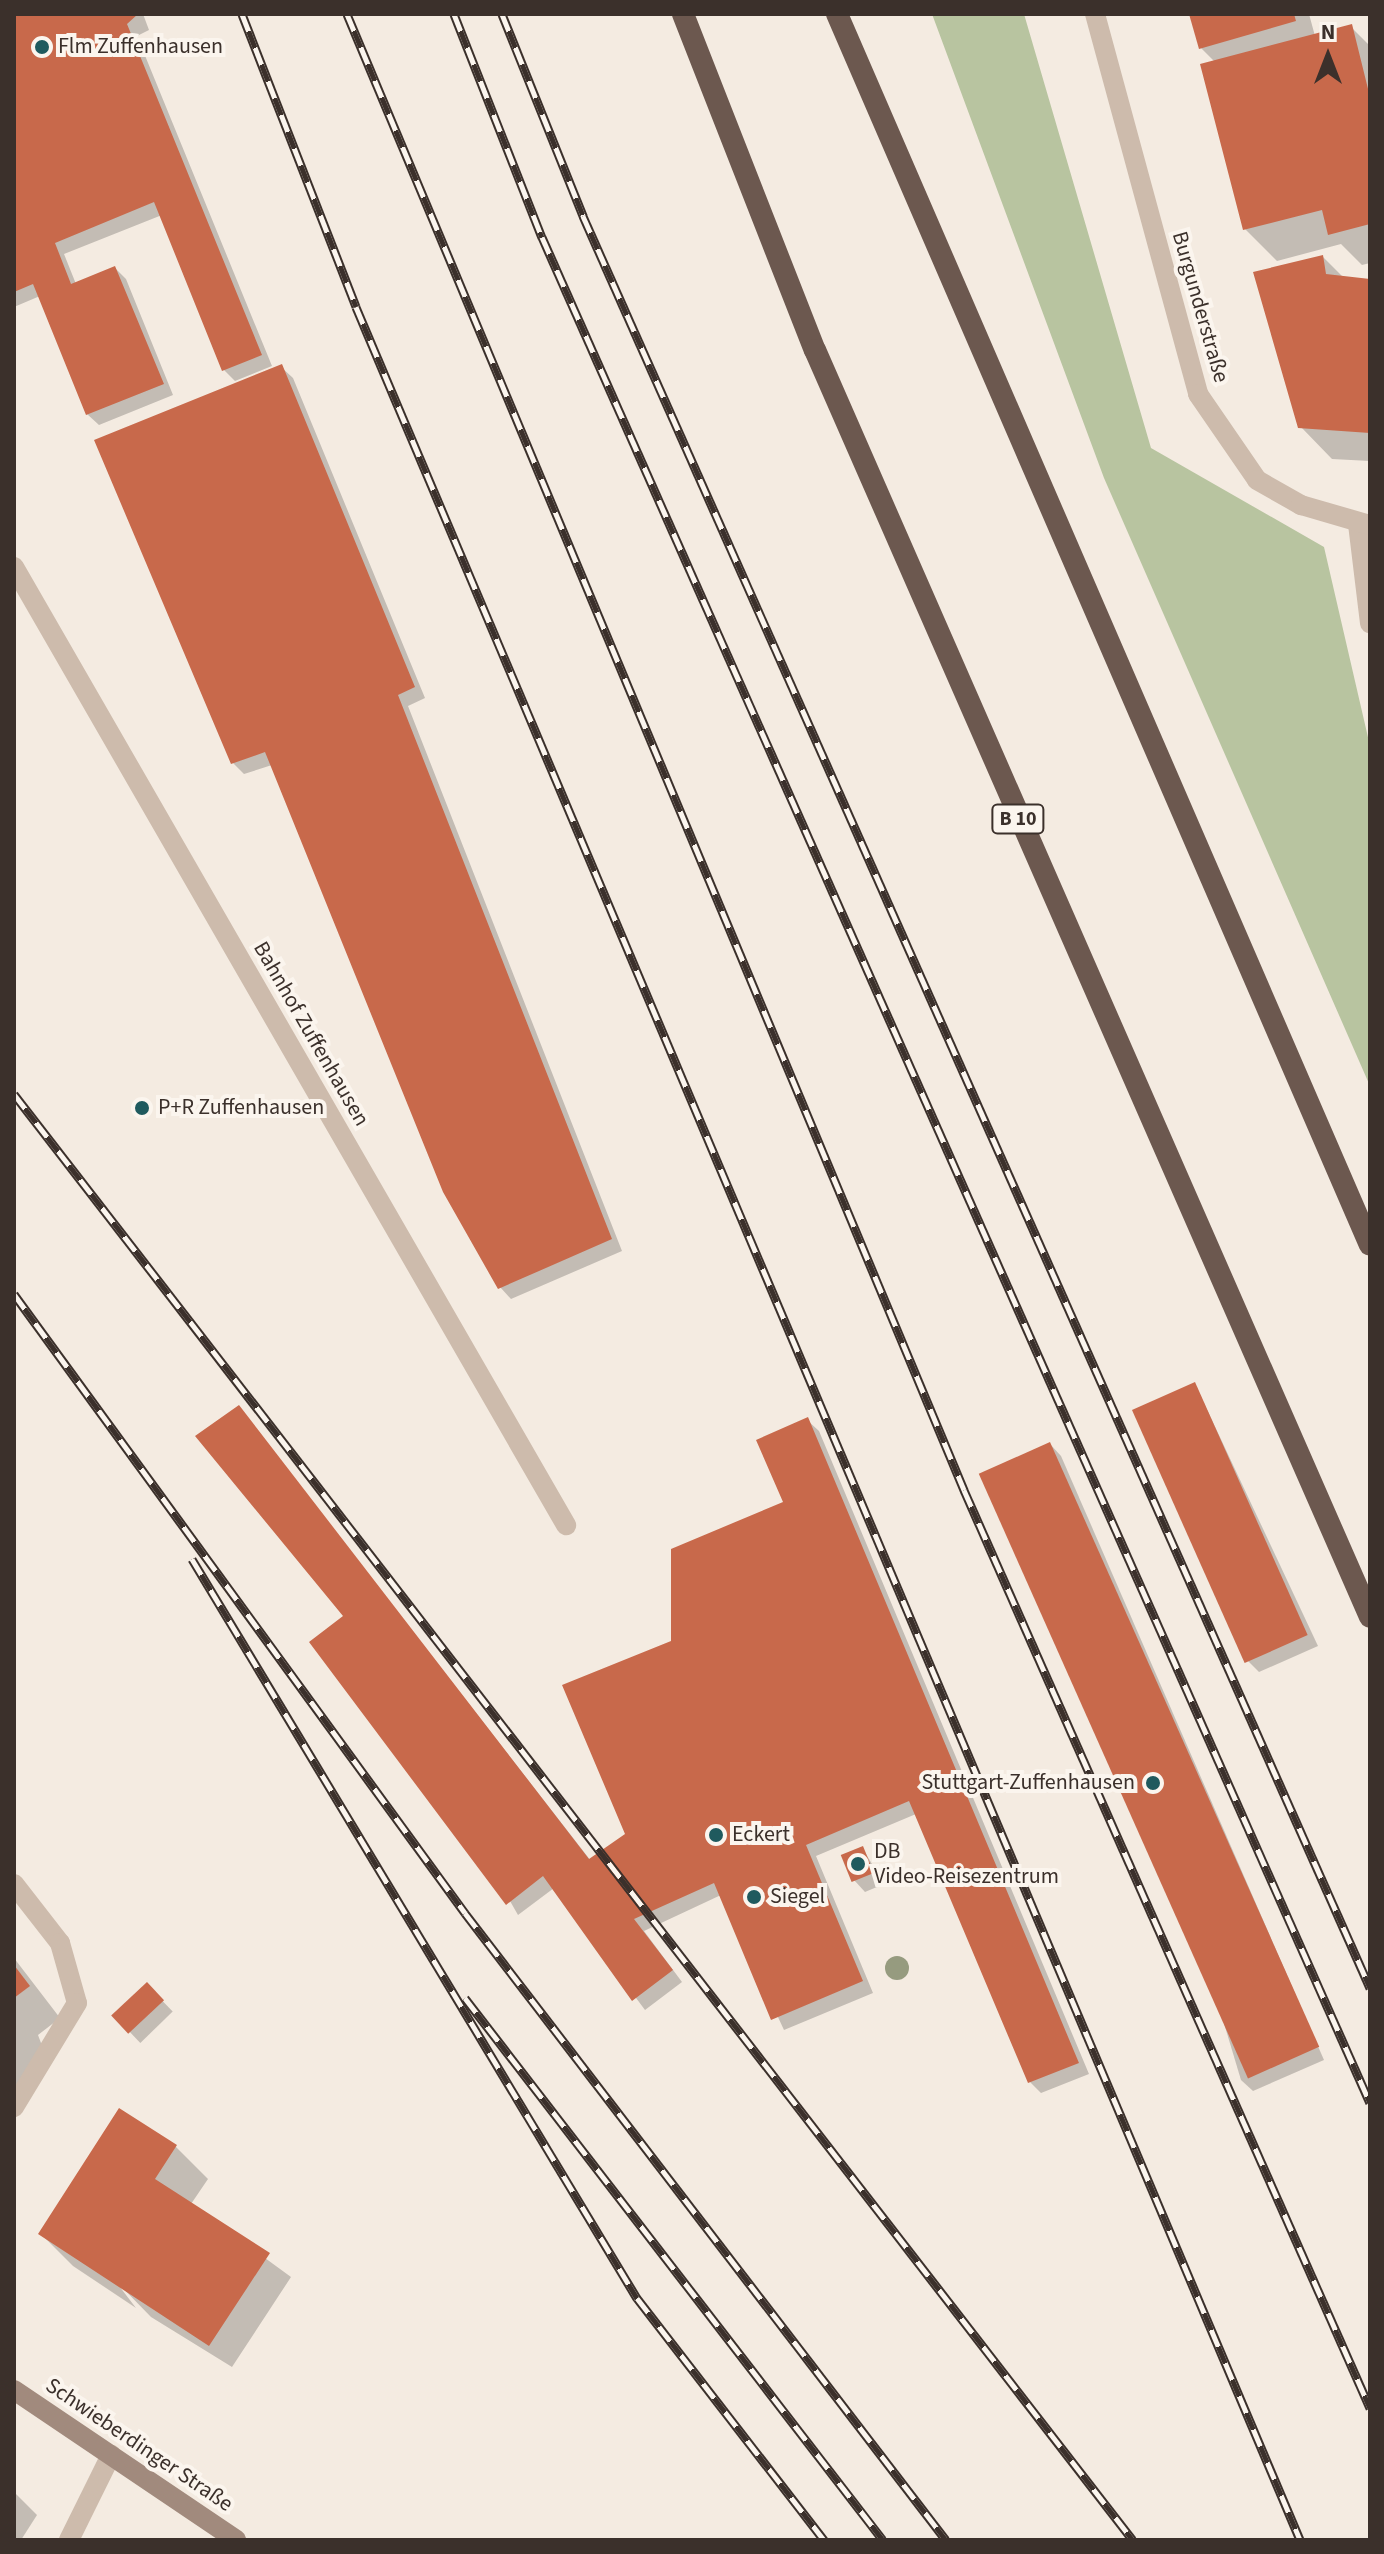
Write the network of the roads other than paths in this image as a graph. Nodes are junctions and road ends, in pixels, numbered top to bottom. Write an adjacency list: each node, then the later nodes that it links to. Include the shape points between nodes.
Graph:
1 (683, 14): 9 (highway, B 10, via 821,365)
2 (837, 14): 7 (highway)
3 (1095, 14): 4 (street, Burgunderstraße, via 1198,394 1257,480)
4 (1364, 524): 6 (street)
5 (14, 567): 8 (street, Bahnhof Zuffenhausen)
6 (1370, 623)
7 (1370, 1245)
8 (566, 1525)
9 (1370, 1617)
10 (14, 1884): 11 (street, via 60,1943 77,2003)
11 (14, 2107)
12 (14, 2390): 13 (main road, Schwieberdinger Straße)
13 (111, 2455): 14 (street); 15 (main road, Schwieberdinger Straße)
14 (69, 2540)
15 (236, 2540)

